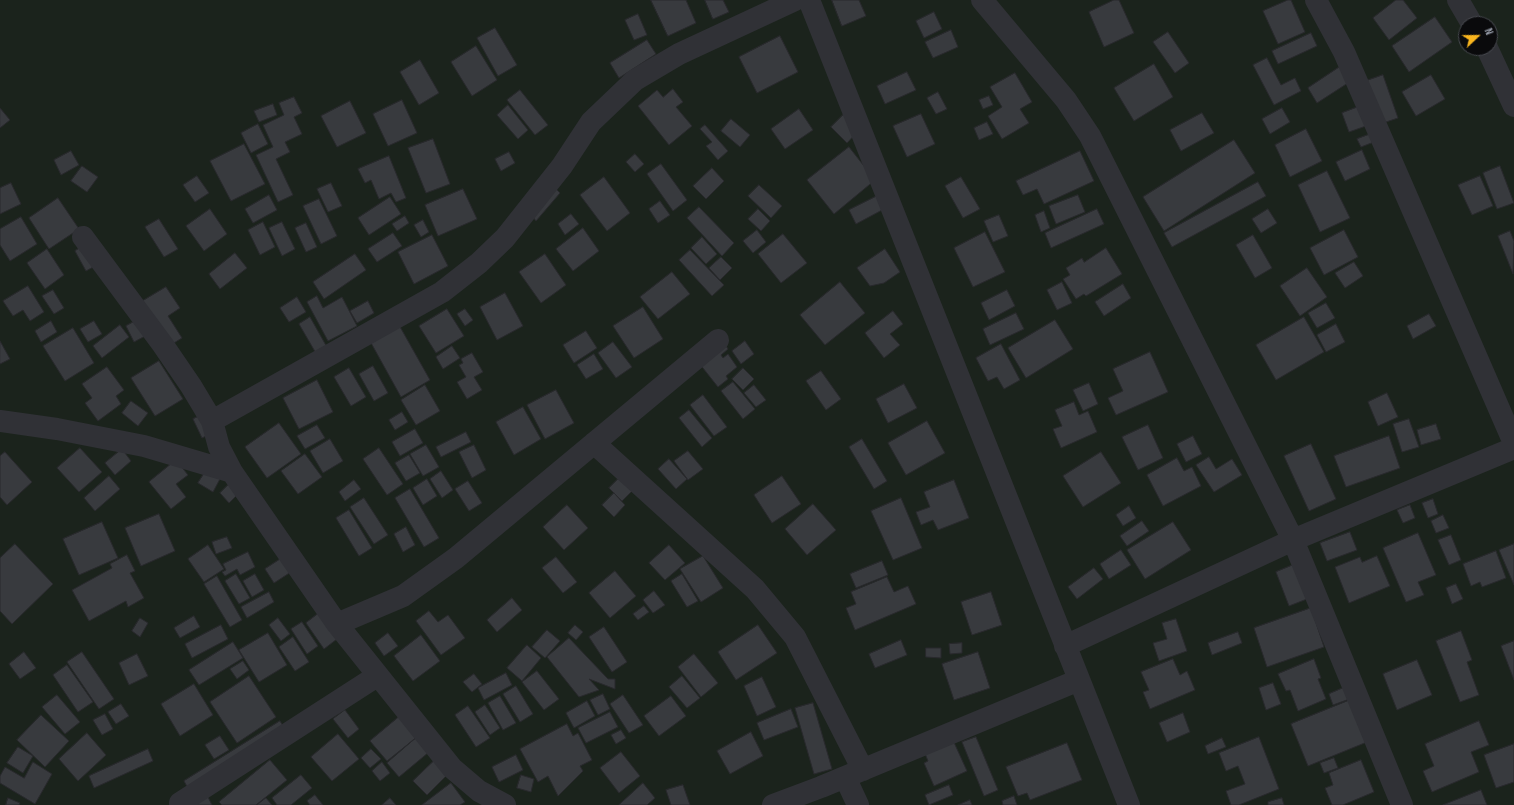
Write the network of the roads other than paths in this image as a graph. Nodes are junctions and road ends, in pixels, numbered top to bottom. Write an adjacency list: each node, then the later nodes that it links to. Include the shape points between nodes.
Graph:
1 (795, 0): 12 (street, via 679,54 635,80 591,122 562,166 505,238 479,263 442,292)
2 (809, 0): 19 (street)
3 (982, 0): 17 (street, via 1066,100 1090,136)
4 (1316, 0): 14 (street, via 1344,52)
5 (1458, 0): 6 (street)
6 (1467, 16)
7 (1491, 56): 8 (street)
8 (1514, 106)
9 (83, 237): 12 (street, via 163,345)
10 (718, 340): 13 (street)
11 (0, 421): 16 (street, via 58,429 144,446)
12 (212, 421): 16 (street, via 219,447)
13 (594, 443): 18 (street, via 456,558 403,596); 22 (street, via 755,589 795,637)
14 (1514, 443)
15 (1514, 448): 17 (street)
16 (232, 472): 18 (street)
17 (1293, 540): 19 (street); 28 (street)
18 (337, 624): 20 (street)
19 (1065, 646): 21 (street)
20 (377, 676): 23 (street); 24 (street, via 452,768 479,791)
21 (1079, 680): 22 (street); 27 (street)
22 (854, 774): 25 (street); 26 (street)
23 (180, 803)
24 (505, 805)
25 (773, 805)
26 (858, 805)
27 (1129, 805)
28 (1402, 805)

